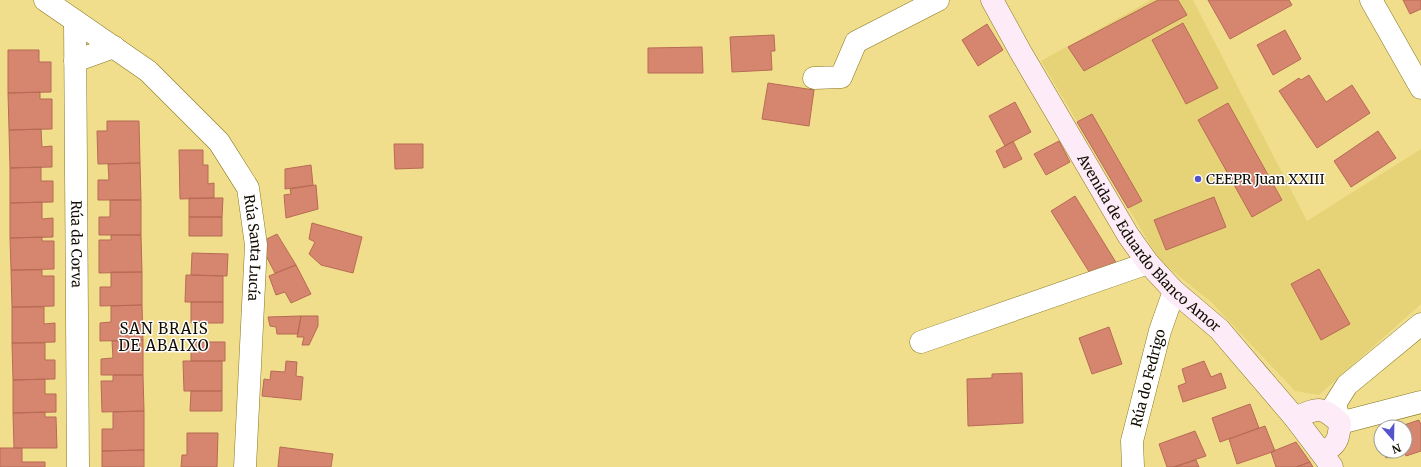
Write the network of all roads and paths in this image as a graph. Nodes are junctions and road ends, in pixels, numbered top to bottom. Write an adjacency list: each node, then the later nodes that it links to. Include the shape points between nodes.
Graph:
1 (45, 0): 5 (street, Rúa Santa Lucía)
2 (938, 0): 8 (street, via 856,42 841,77)
3 (992, 0): 10 (street, Avenida de Eduardo Blanco Amor, via 1128,235)
4 (1371, 0): 9 (street)
5 (75, 21): 6 (street, Rúa Santa Lucía); 7 (street, Rúa da Corva)
6 (114, 47): 7 (street); 19 (street, Rúa Santa Lucía, via 148,71 219,142 248,188 256,245)
7 (75, 61): 18 (street, Rúa da Corva)
8 (814, 78)
9 (1421, 88)
10 (1148, 263): 11 (street, Avenida de Eduardo Blanco Amor); 13 (street)
11 (1174, 291): 15 (street, Avenida de Eduardo Blanco Amor, via 1219,329); 20 (street, Rúa do Fedrigo, via 1160,331 1132,441)
12 (1421, 324): 16 (street, via 1346,385 1335,404)
13 (921, 342)
14 (1421, 402): 16 (street)
15 (1295, 418): 16 (street, via 1321,409); 17 (street, Avenida de Eduardo Blanco Amor)
16 (1340, 423): 17 (street, via 1340,433)
17 (1327, 460)
18 (78, 467)
19 (244, 467)
20 (1133, 467)

